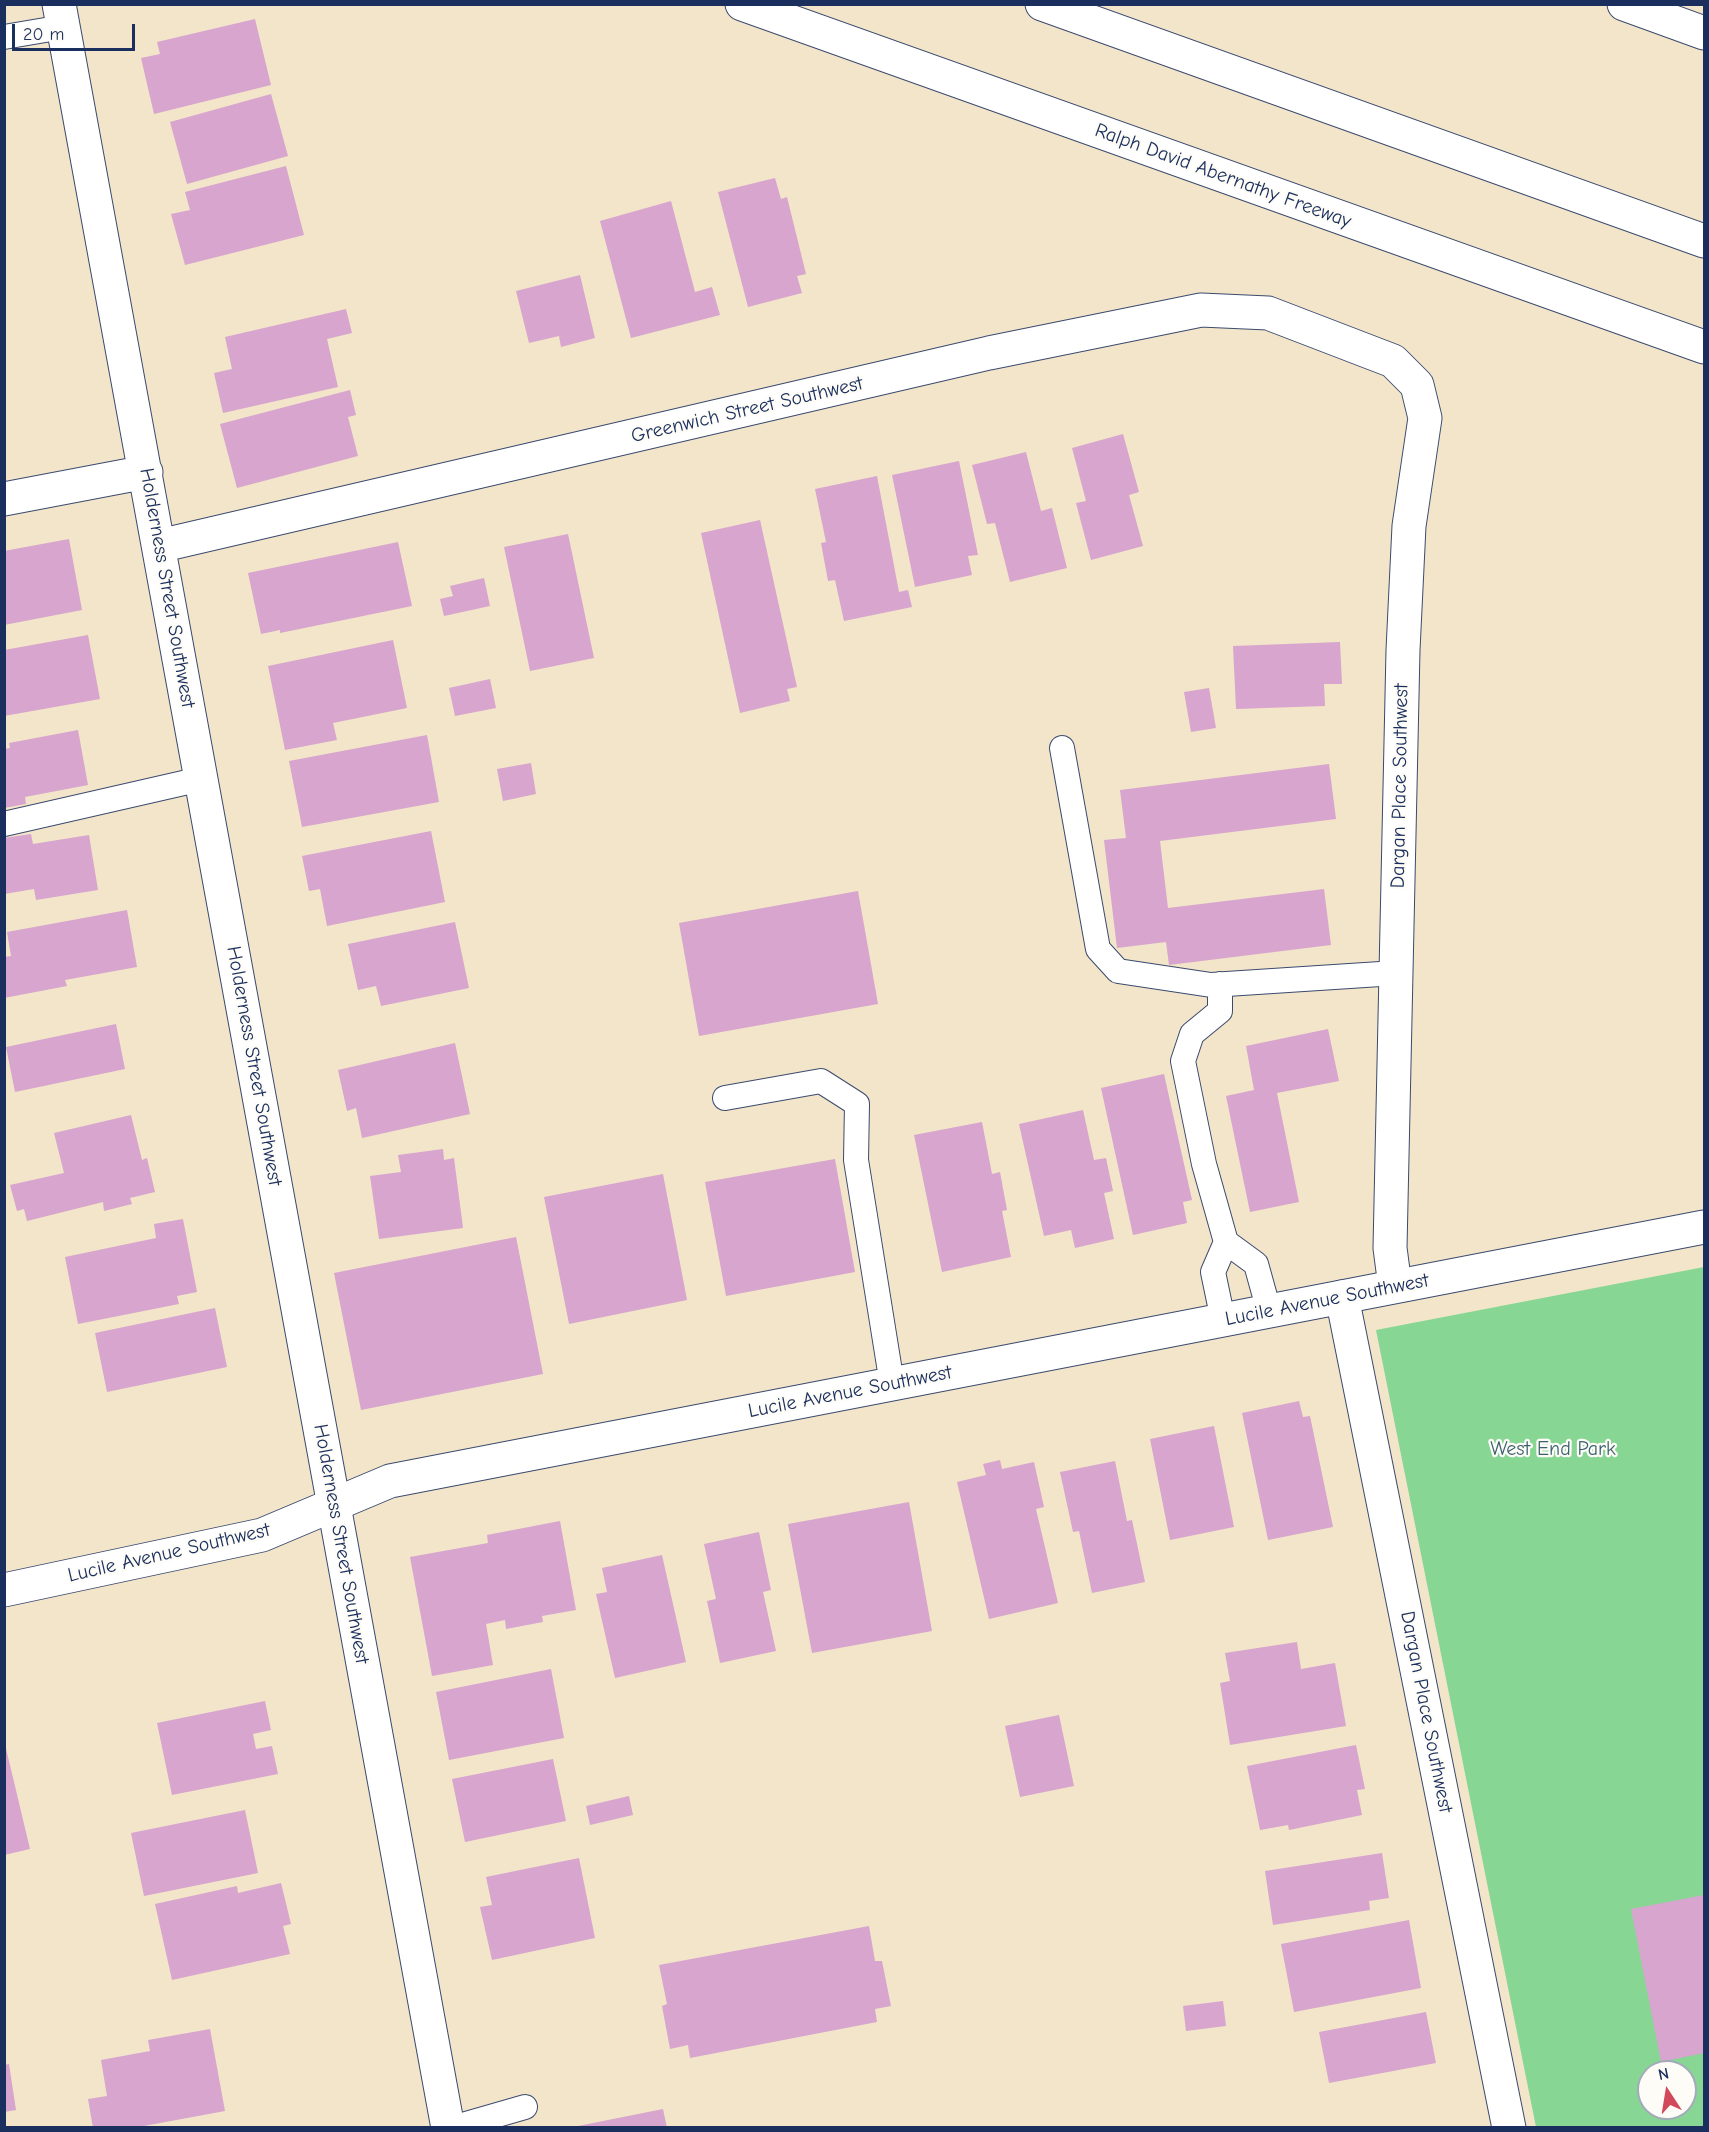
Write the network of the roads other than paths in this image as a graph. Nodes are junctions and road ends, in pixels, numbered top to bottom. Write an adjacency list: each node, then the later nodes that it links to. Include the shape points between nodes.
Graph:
1 (742, 4): 9 (main road, Ralph David Abernathy Freeway)
2 (1042, 4): 7 (main road)
3 (1624, 4): 5 (main road)
4 (61, 16): 6 (lane); 10 (main road, Holderness Street Southwest)
5 (1704, 33)
6 (4, 37)
7 (1704, 241)
8 (1334, 339): 12 (main road, Greenwich Street Southwest, via 1268,314 1201,310 989,353); 16 (main road, Dargan Place Southwest, via 1393,361 1417,385 1425,418 1409,526 1406,583)
9 (1704, 347)
10 (146, 472): 11 (main road); 12 (main road, Holderness Street Southwest)
11 (4, 499)
12 (159, 546): 14 (main road, Holderness Street Southwest)
13 (1062, 748): 17 (lane, via 1098,949 1118,971)
14 (201, 779): 15 (lane); 26 (main road, Holderness Street Southwest)
15 (4, 824)
16 (1396, 973): 17 (lane); 21 (main road, Dargan Place Southwest, via 1390,1248)
17 (1220, 984): 20 (lane, via 1220,1011 1192,1034 1183,1061 1204,1164)
18 (725, 1098): 25 (lane, via 821,1081 857,1104 856,1160)
19 (1704, 1227): 21 (main road, Lucile Avenue Southwest)
20 (1226, 1242): 23 (lane, via 1256,1264); 24 (lane, via 1214,1272)
21 (1395, 1286): 22 (main road, Lucile Avenue Southwest)
22 (1342, 1297): 23 (main road, Lucile Avenue Southwest); 30 (main road, Dargan Place Southwest)
23 (1269, 1311): 24 (main road, Lucile Avenue Southwest)
24 (1223, 1320): 25 (main road, Lucile Avenue Southwest)
25 (892, 1384): 26 (main road, Lucile Avenue Southwest, via 390,1481)
26 (334, 1504): 27 (main road, Lucile Avenue Southwest, via 262,1535); 29 (main road, Holderness Street Southwest)
27 (4, 1590)
28 (525, 2107): 29 (lane)
29 (450, 2127)
30 (1509, 2127)

